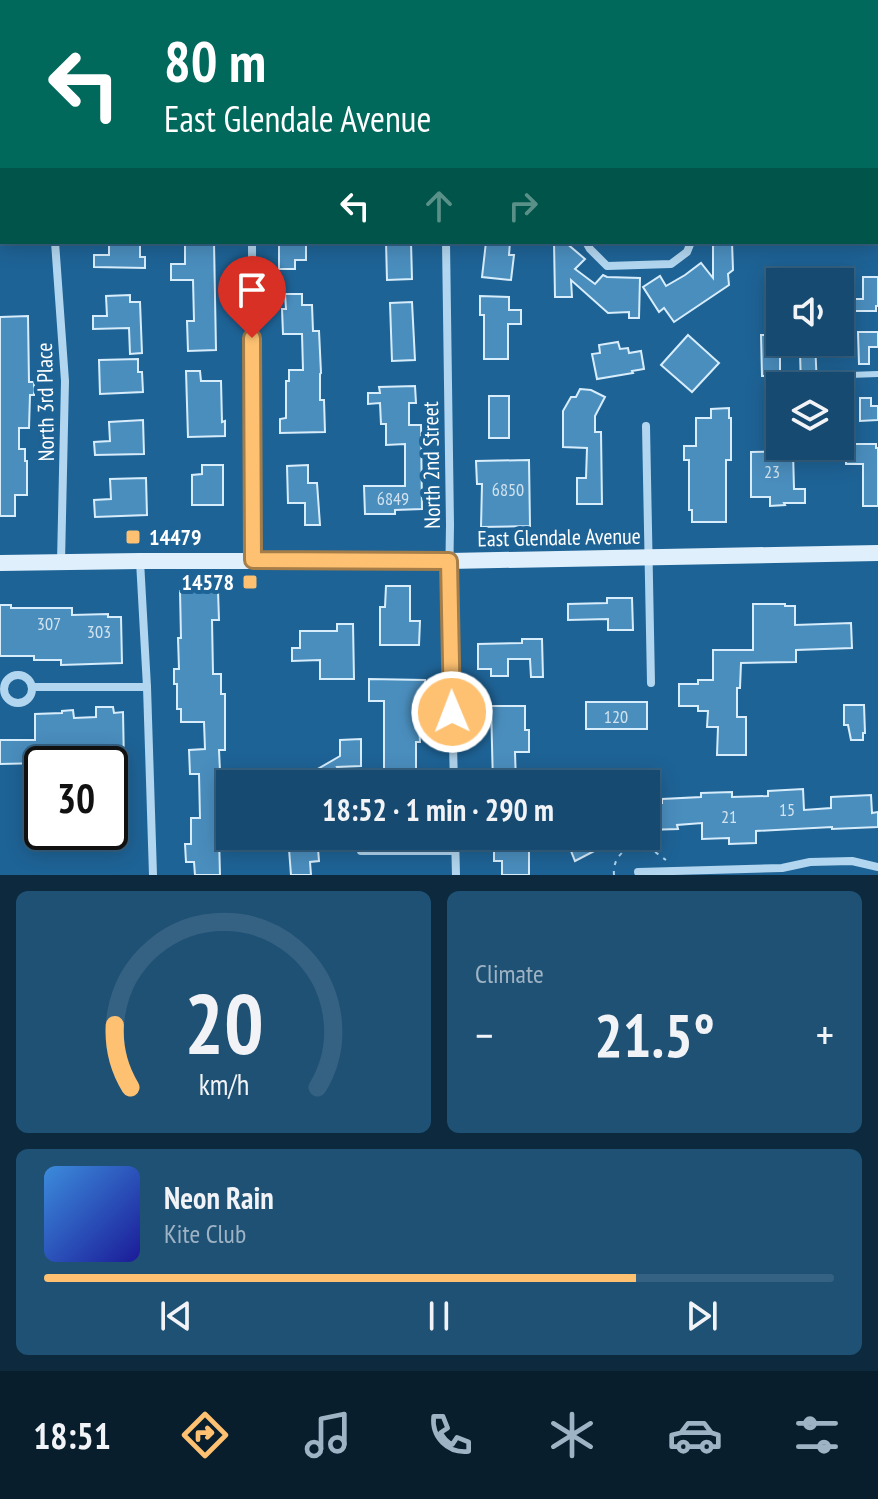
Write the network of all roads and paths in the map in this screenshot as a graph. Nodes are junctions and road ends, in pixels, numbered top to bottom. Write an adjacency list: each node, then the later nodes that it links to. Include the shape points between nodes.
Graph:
1 (55, 244): 14 (street, North 3rd Place, via 65,381)
2 (252, 244): 11 (street)
3 (446, 244): 13 (street, North 2nd Street)
4 (587, 244): 5 (street, via 607,266 671,264)
5 (690, 244)
6 (878, 374): 7 (lane)
7 (854, 375)
8 (646, 426): 10 (street)
9 (878, 553): 10 (main road, East Glendale Avenue)
10 (648, 557): 13 (main road, East Glendale Avenue); 16 (street)
11 (253, 560): 12 (main road, East Glendale Avenue); 13 (main road, East Glendale Avenue)
12 (140, 561): 14 (main road, East Glendale Avenue); 18 (street)
13 (449, 561): 19 (street, North 2nd Street)
14 (61, 562): 15 (main road, East Glendale Avenue)
15 (0, 563)
16 (651, 683)
17 (32, 687): 18 (street)
18 (147, 687): 25 (street)
19 (454, 770)
20 (361, 851): 21 (street)
21 (455, 851): 26 (street)
22 (666, 860): 27 (path, via 635,847 617,857)
23 (878, 867): 24 (street, via 838,861)
24 (638, 872)
25 (153, 875)
26 (456, 875)
27 (614, 875)

